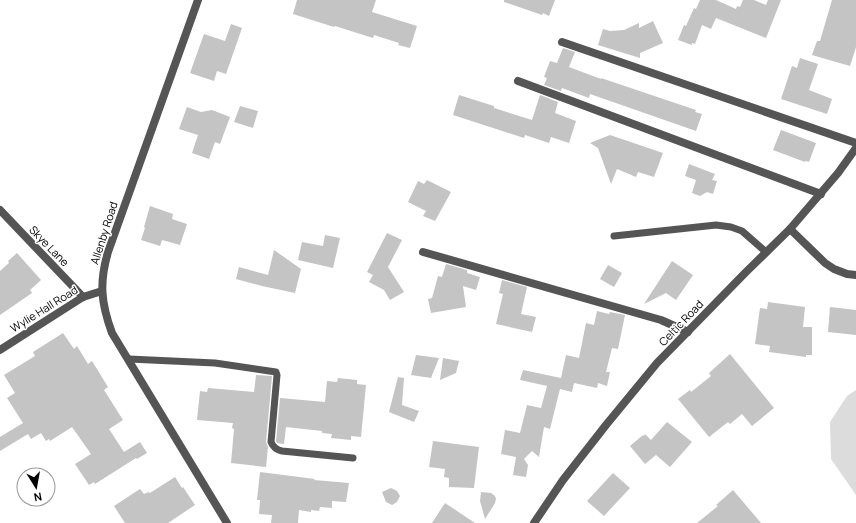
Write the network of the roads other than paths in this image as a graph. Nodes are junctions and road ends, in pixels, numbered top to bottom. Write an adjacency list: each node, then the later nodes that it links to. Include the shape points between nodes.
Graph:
1 (198, 0): 13 (street, Allenby Road, via 108,252)
2 (562, 42): 4 (street)
3 (518, 81): 6 (street)
4 (856, 143)
5 (855, 152): 6 (street, Celtic Road)
6 (821, 194): 8 (street, Celtic Road)
7 (0, 210): 14 (street, Skye Lane)
8 (790, 229): 11 (street, Celtic Road); 12 (street, via 825,263 834,269)
9 (614, 236): 11 (lane, via 716,225 742,231)
10 (423, 252): 15 (street, via 661,320)
11 (766, 252): 15 (street, Celtic Road)
12 (856, 276)
13 (102, 291): 14 (street, Wylie Hall Road); 17 (street, Allenby Road, via 112,333)
14 (83, 297): 16 (street, Wylie Hall Road)
15 (688, 332): 20 (street, Celtic Road, via 657,363 606,425 563,480)
16 (0, 350)
17 (129, 359): 18 (lane, via 215,364 276,372 271,442 273,446 282,451); 19 (street, Allenby Road)
18 (353, 458)
19 (227, 523)
20 (534, 523)

